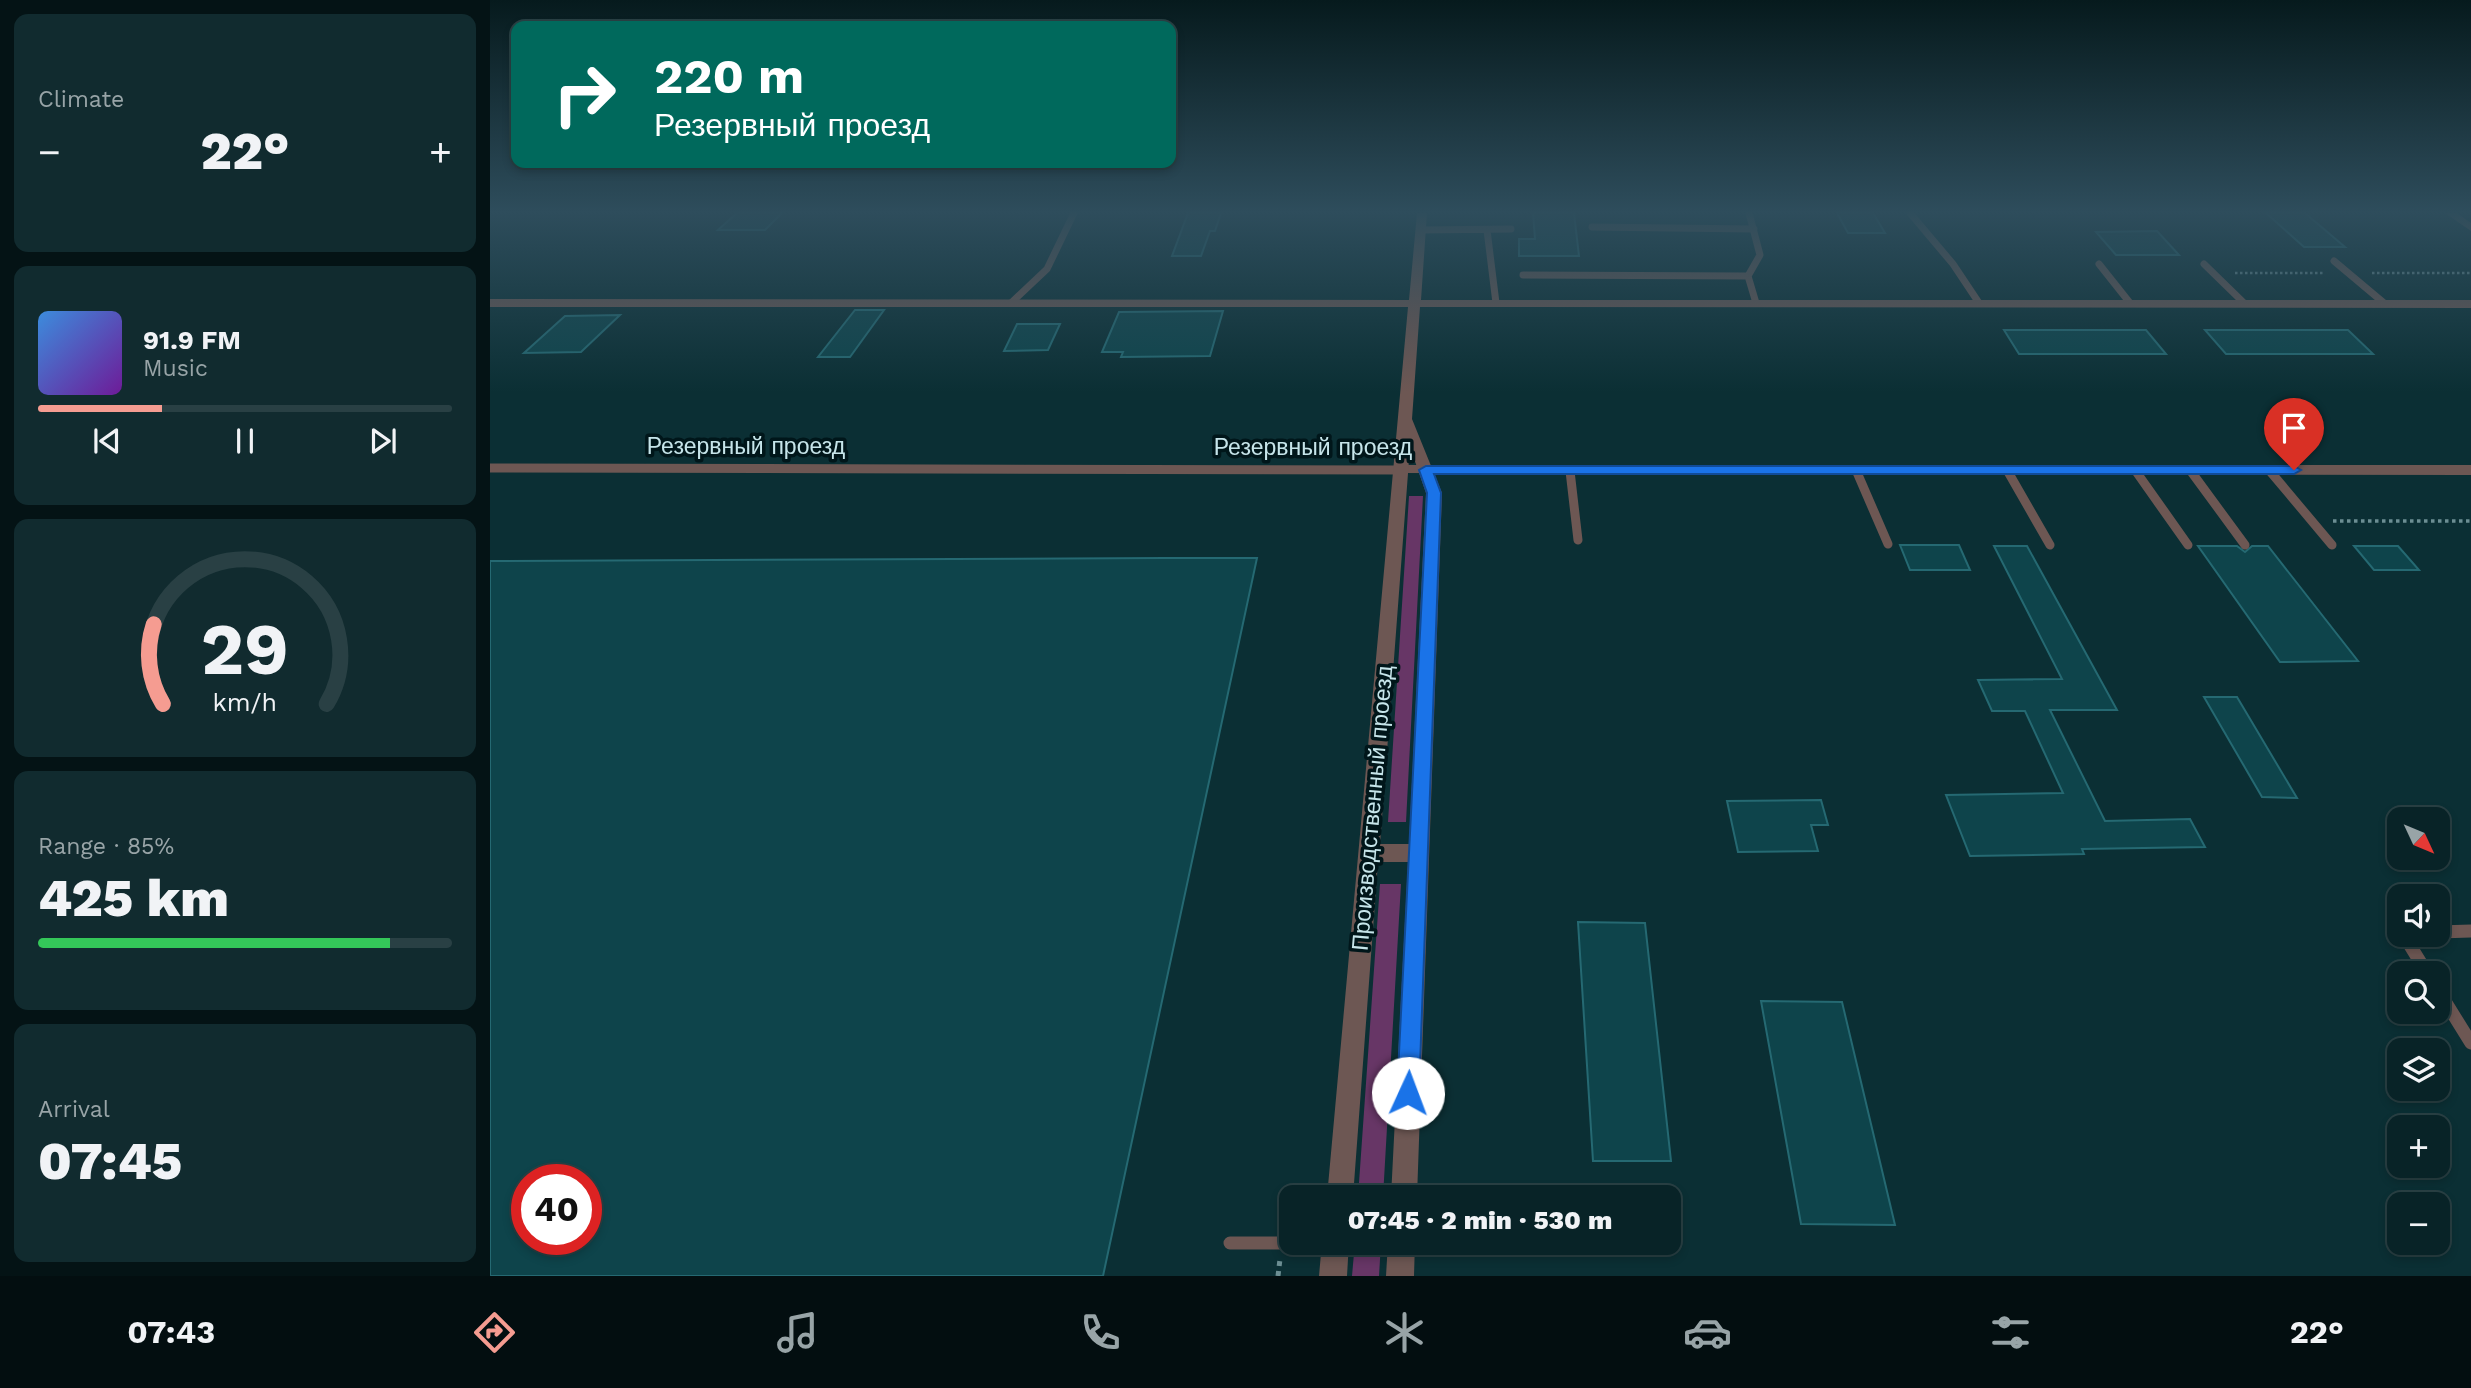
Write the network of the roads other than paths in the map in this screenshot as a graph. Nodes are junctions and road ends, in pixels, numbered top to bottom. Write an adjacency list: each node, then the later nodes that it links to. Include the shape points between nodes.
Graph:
1 (1043, 273): 12 (lane)
2 (1418, 273): 13 (street, Производственный проезд)
3 (1493, 273): 14 (lane)
4 (1750, 273): 10 (lane)
5 (1959, 273): 16 (lane)
6 (2106, 273): 17 (lane)
7 (2213, 273): 18 (lane)
8 (2348, 273): 19 (lane)
9 (1523, 275): 10 (lane)
10 (1748, 276): 15 (lane)
11 (490, 303): 12 (street)
12 (1011, 303): 13 (street)
13 (1416, 303): 14 (street); 21 (street, Производственный проезд)
14 (1496, 303): 15 (street)
15 (1756, 303): 16 (street)
16 (1979, 303): 17 (street)
17 (2130, 303): 18 (street)
18 (2244, 303): 19 (street)
19 (2384, 303): 20 (street)
20 (2471, 303)
21 (1406, 419): 23 (street, Производственный проезд); 24 (street, Производственный проезд)
22 (490, 468): 23 (lane, Резервный проезд)
23 (1400, 470): 24 (street, Резервный проезд); 38 (street, Производственный проезд)
24 (1426, 470): 31 (street, Резервный проезд); 39 (street, Производственный проезд, via 1434,493)
25 (1856, 470): 26 (street, Резервный проезд); 31 (street, Резервный проезд); 33 (lane)
26 (2007, 470): 27 (street, Резервный проезд); 34 (lane)
27 (2134, 470): 28 (street, Резервный проезд); 35 (lane)
28 (2190, 470): 29 (street, Резервный проезд); 36 (lane)
29 (2269, 470): 30 (street, Резервный проезд); 37 (lane)
30 (2471, 470)
31 (1570, 471): 32 (lane)
32 (1578, 540)
33 (1888, 544)
34 (2050, 545)
35 (2188, 545)
36 (2245, 545)
37 (2332, 545)
38 (1368, 853): 39 (street); 44 (street, Производственный проезд)
39 (1418, 853): 45 (street, Производственный проезд)
40 (2450, 932): 41 (lane)
41 (2471, 932)
42 (2450, 1009): 43 (lane)
43 (2471, 1043)
44 (1341, 1185)
45 (1404, 1185)
46 (1230, 1243): 47 (lane)
47 (1279, 1243)
48 (1335, 1255): 50 (street)
49 (1401, 1255): 51 (street)
50 (1334, 1276)
51 (1400, 1276)

